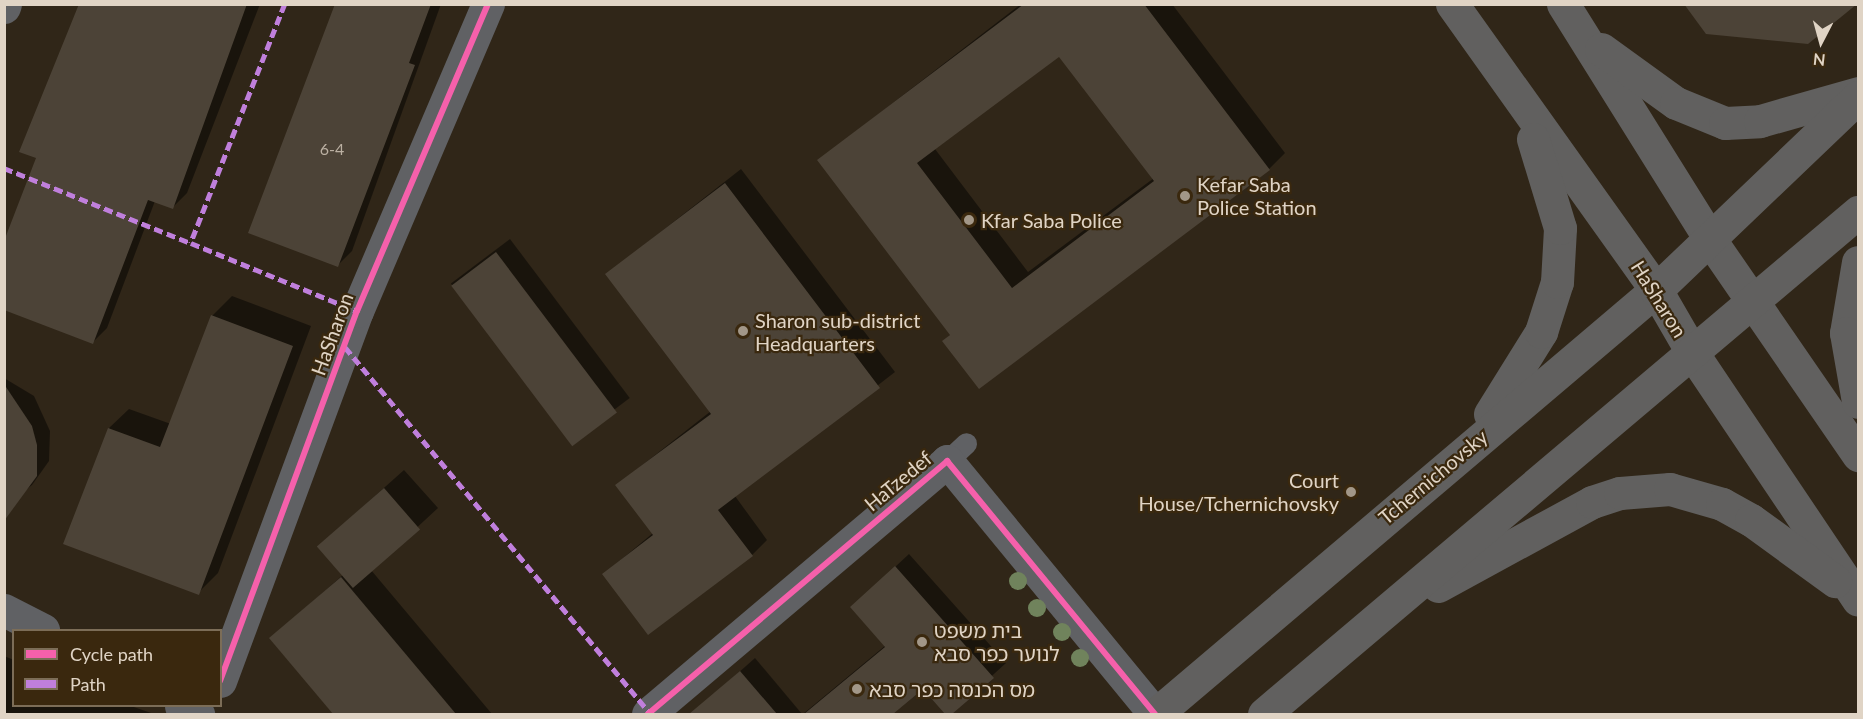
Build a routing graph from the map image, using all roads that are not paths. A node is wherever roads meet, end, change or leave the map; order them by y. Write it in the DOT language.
graph roads {
  1 [pos="488,4"];
  2 [pos="1452,4"];
  3 [pos="1563,4"];
  4 [pos="1586,39"];
  5 [pos="1512,91"];
  6 [pos="1858,95"];
  7 [pos="1858,212"];
  8 [pos="1711,241"];
  9 [pos="1858,262"];
  10 [pos="1656,290"];
  11 [pos="1752,302"];
  12 [pos="1694,354"];
  13 [pos="1858,402"];
  14 [pos="1466,449"];
  15 [pos="1858,455"];
  16 [pos="1858,599"];
  17 [pos="4,610"];
  18 [pos="41,629"];
  19 [pos="1353,634"];
  20 [pos="222,676"];
  21 [pos="648,714"];
  22 [pos="1156,714"];
  23 [pos="1264,714"];
  1 -- 20 [label="street, HaSharon"];
  2 -- 5 [label="main road, HaSharon"];
  3 -- 4 [label="main road"];
  4 -- 6 [label="main road"];
  4 -- 8 [label="main road"];
  5 -- 10 [label="main road, HaSharon"];
  5 -- 14 [label="main road"];
  6 -- 8 [label="main road, Tchernichovsky"];
  7 -- 11 [label="main road"];
  8 -- 10 [label="main road, Tchernichovsky"];
  8 -- 11 [label="main road"];
  9 -- 13 [label="main road"];
  10 -- 12 [label="main road, HaSharon"];
  10 -- 14 [label="main road, Tchernichovsky"];
  11 -- 12 [label="main road"];
  11 -- 15 [label="main road"];
  12 -- 16 [label="main road, HaSharon"];
  12 -- 19 [label="main road"];
  14 -- 22 [label="main road, Tchernichovsky"];
  16 -- 19 [label="main road"];
  17 -- 18 [label="street"];
  19 -- 23 [label="main road"];
  21 -- 22 [label="street, HaTzedef"];
}
